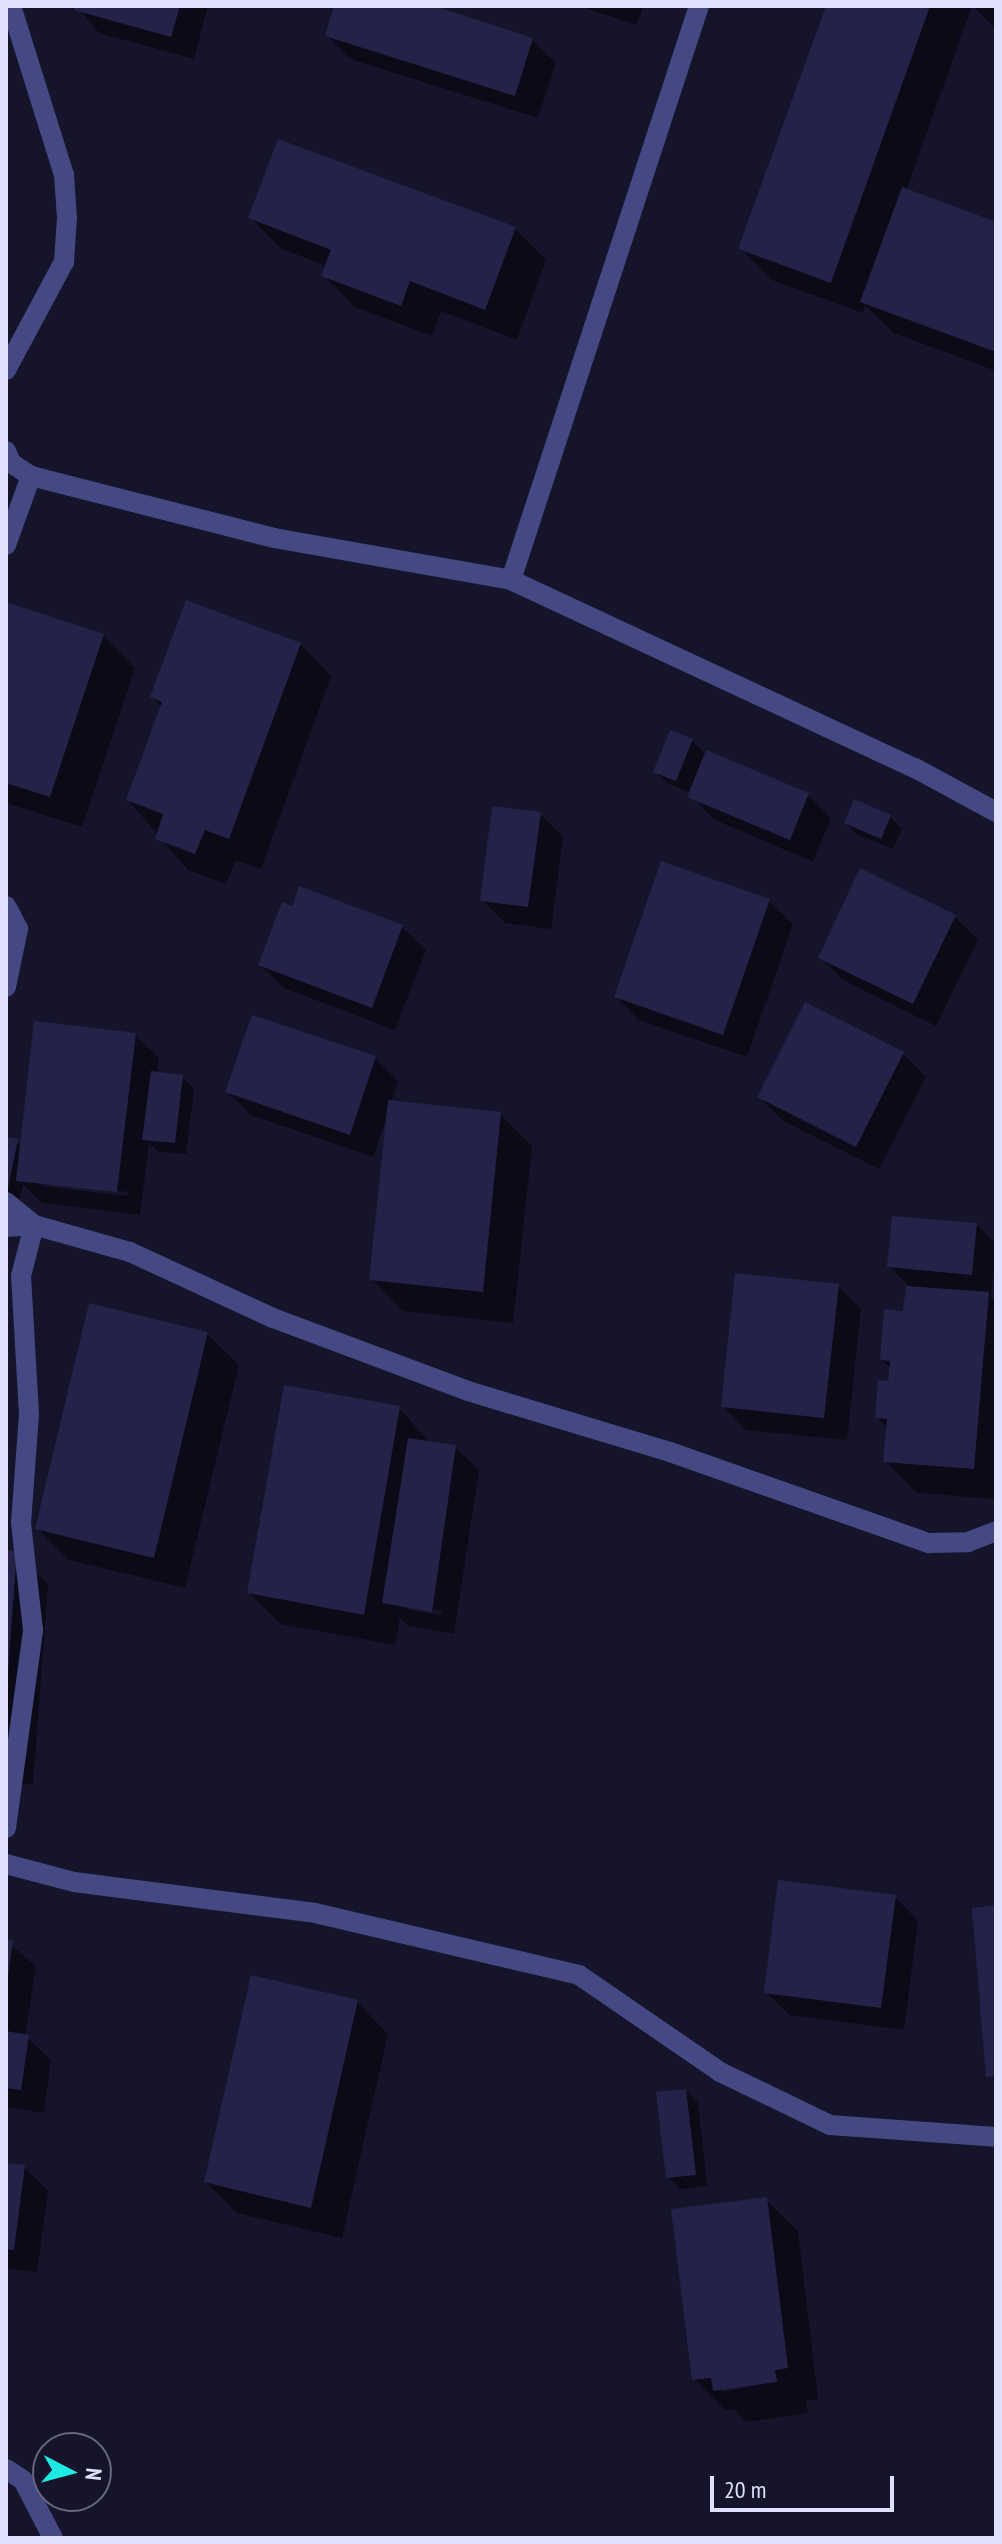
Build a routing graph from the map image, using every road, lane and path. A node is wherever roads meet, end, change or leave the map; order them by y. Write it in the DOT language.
graph roads {
  1 [pos="11,6"];
  2 [pos="699,6"];
  3 [pos="6,370"];
  4 [pos="6,451"];
  5 [pos="31,476"];
  6 [pos="6,545"];
  7 [pos="511,580"];
  8 [pos="996,812"];
  9 [pos="6,906"];
  10 [pos="6,987"];
  11 [pos="6,1202"];
  12 [pos="34,1225"];
  13 [pos="6,1227"];
  14 [pos="996,1531"];
  15 [pos="6,1828"];
  16 [pos="6,1864"];
  17 [pos="996,2137"];
  18 [pos="6,2469"];
  19 [pos="53,2538"];
  1 -- 3 [label="street"];
  2 -- 7 [label="street"];
  4 -- 5 [label="street"];
  5 -- 6 [label="street"];
  5 -- 7 [label="street"];
  7 -- 8 [label="street"];
  9 -- 10 [label="street"];
  11 -- 12 [label="street"];
  12 -- 13 [label="street"];
  12 -- 14 [label="street"];
  12 -- 15 [label="street"];
  16 -- 17 [label="street"];
  18 -- 19 [label="street"];
}
